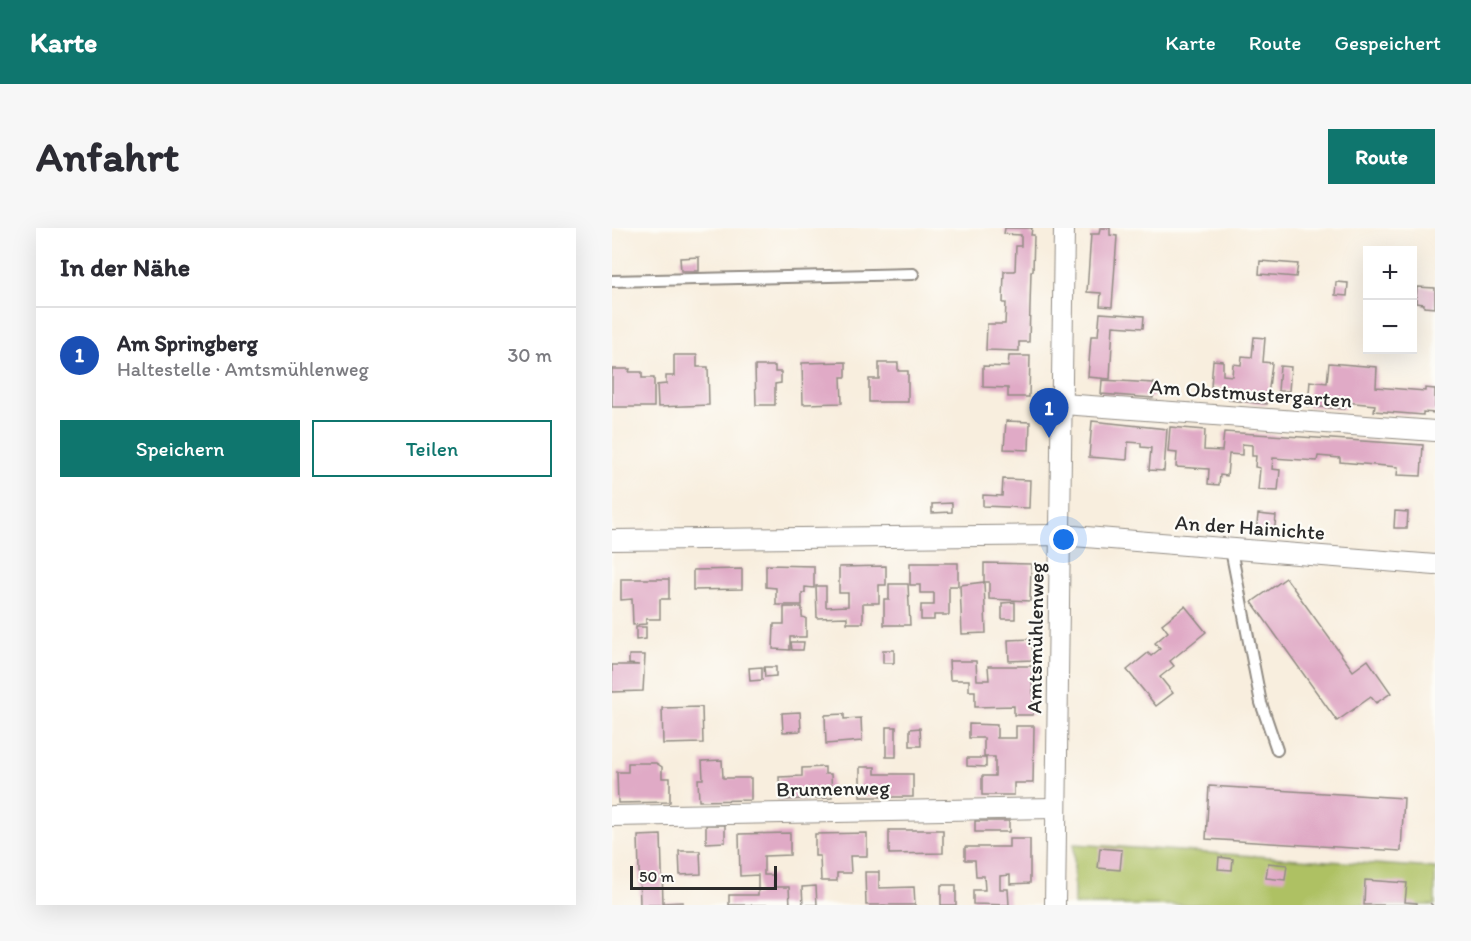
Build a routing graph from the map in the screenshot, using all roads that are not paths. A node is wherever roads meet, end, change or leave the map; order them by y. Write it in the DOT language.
graph roads {
  1 [pos="1064,228"];
  2 [pos="913,274"];
  3 [pos="612,281"];
  4 [pos="1063,404"];
  5 [pos="1435,431"];
  6 [pos="1061,535"];
  7 [pos="612,540"];
  8 [pos="1232,550"];
  9 [pos="1435,564"];
  10 [pos="1277,750"];
  11 [pos="1056,808"];
  12 [pos="612,816"];
  13 [pos="1055,905"];
  1 -- 4 [label="street, Amtsmühlenweg"];
  2 -- 3 [label="lane"];
  4 -- 5 [label="street, Am Obstmustergarten"];
  4 -- 6 [label="street, Amtsmühlenweg"];
  6 -- 7 [label="street, An der Hainichte"];
  6 -- 8 [label="street, An der Hainichte"];
  6 -- 11 [label="street, Amtsmühlenweg"];
  8 -- 9 [label="street, An der Hainichte"];
  8 -- 10 [label="lane"];
  11 -- 12 [label="street, Brunnenweg"];
  11 -- 13 [label="street, Amtsmühlenweg"];
}
